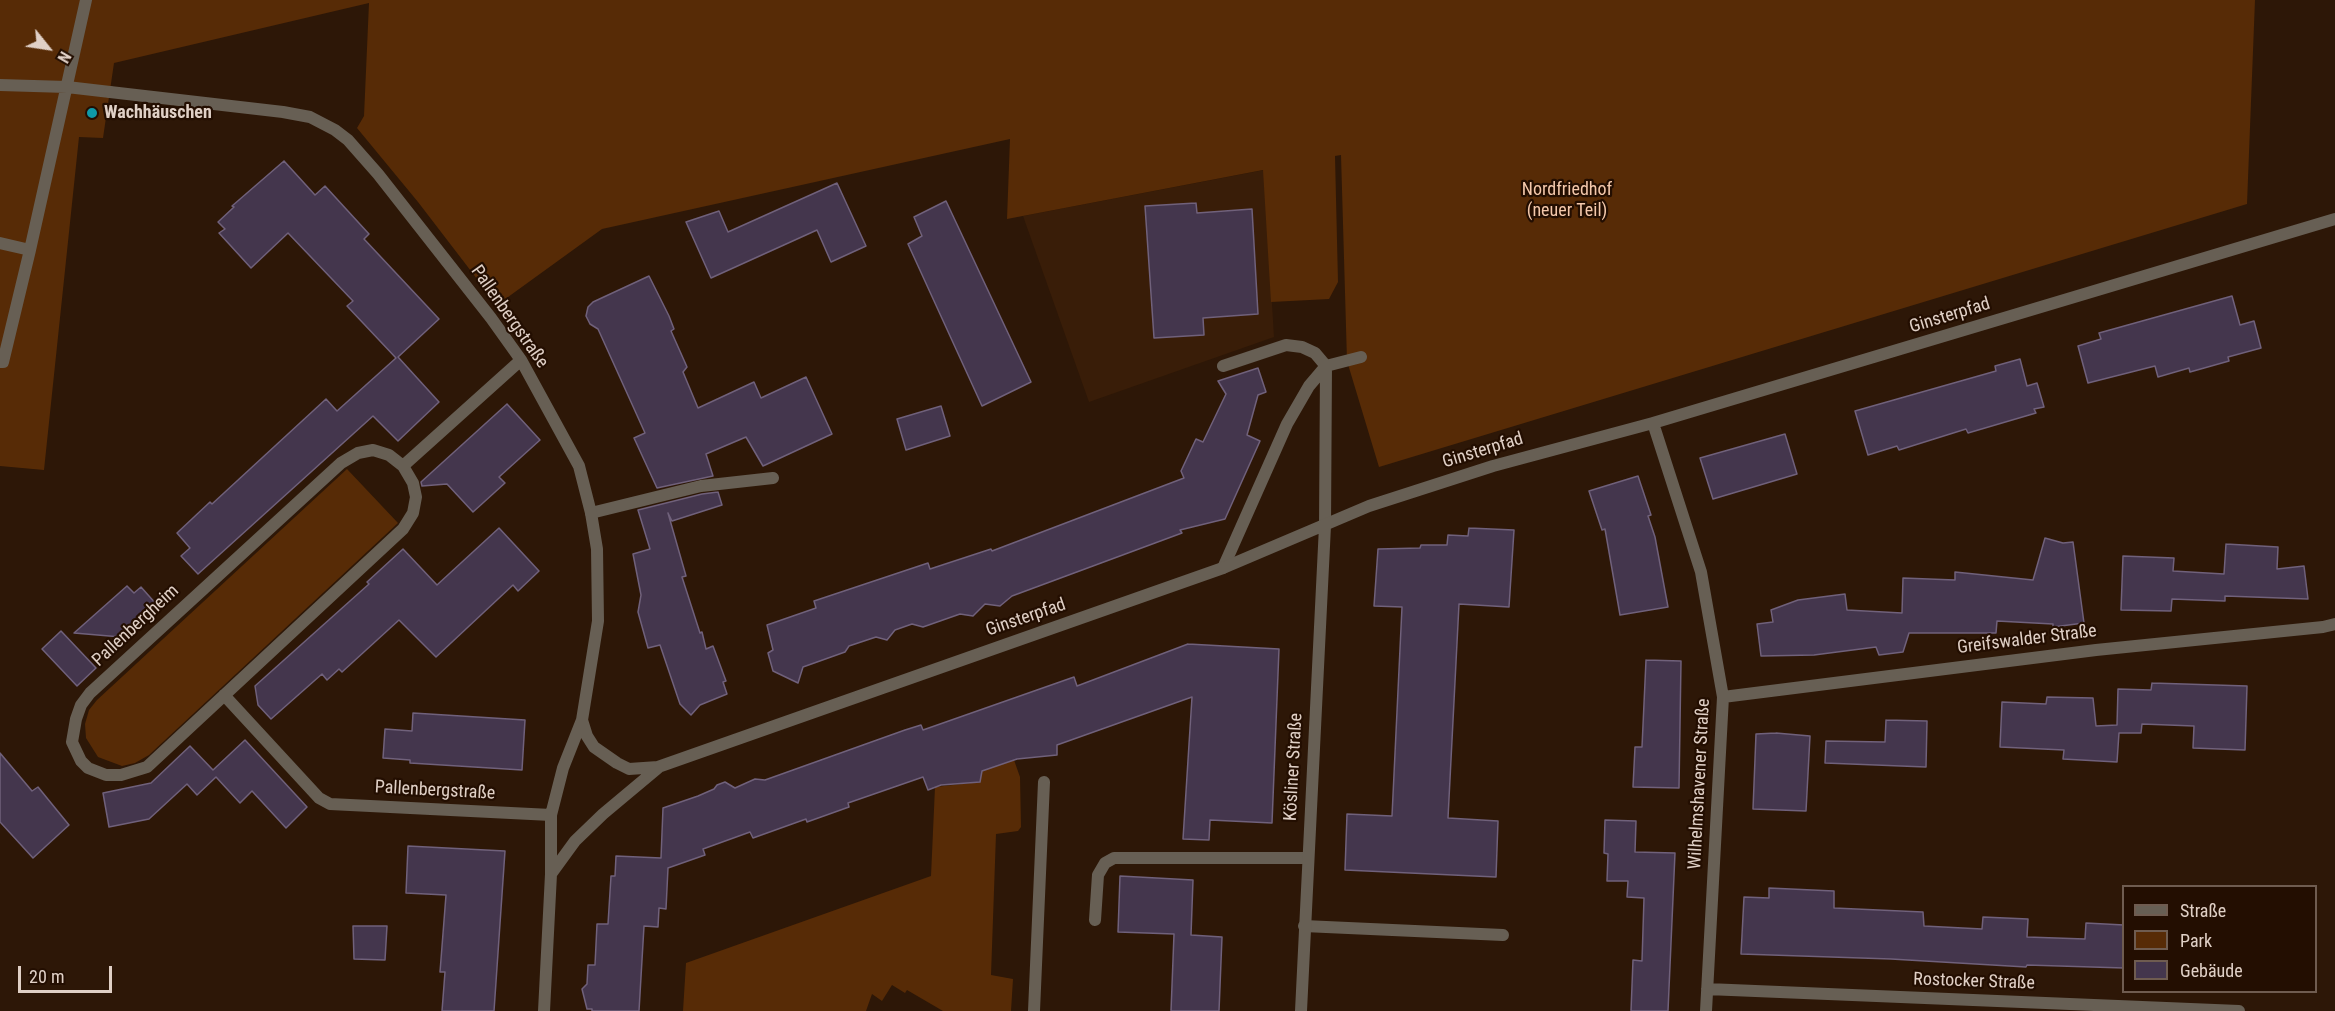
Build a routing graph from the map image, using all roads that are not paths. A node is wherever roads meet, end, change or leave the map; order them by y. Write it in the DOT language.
graph roads {
  1 [pos="86,0"];
  2 [pos="0,85"];
  3 [pos="67,87"];
  4 [pos="2335,219"];
  5 [pos="0,243"];
  6 [pos="30,250"];
  7 [pos="1361,357"];
  8 [pos="521,360"];
  9 [pos="0,362"];
  10 [pos="1223,366"];
  11 [pos="1326,366"];
  12 [pos="1653,423"];
  13 [pos="403,466"];
  14 [pos="773,478"];
  15 [pos="591,513"];
  16 [pos="1325,526"];
  17 [pos="1222,568"];
  18 [pos="2335,624"];
  19 [pos="224,695"];
  20 [pos="1723,697"];
  21 [pos="582,720"];
  22 [pos="658,767"];
  23 [pos="1044,782"];
  24 [pos="551,815"];
  25 [pos="1307,858"];
  26 [pos="551,874"];
  27 [pos="1095,920"];
  28 [pos="1304,926"];
  29 [pos="1503,935"];
  30 [pos="1707,989"];
  31 [pos="544,1011"];
  32 [pos="1034,1011"];
  33 [pos="1300,1011"];
  34 [pos="1706,1011"];
  35 [pos="2239,1011"];
  1 -- 3 [label="street"];
  2 -- 3 [label="street, Pallenbergstraße"];
  3 -- 6 [label="street"];
  3 -- 8 [label="street, Pallenbergstraße"];
  4 -- 12 [label="street, Ginsterpfad"];
  5 -- 6 [label="street"];
  6 -- 9 [label="street"];
  7 -- 11 [label="street"];
  8 -- 13 [label="street"];
  8 -- 15 [label="street, Pallenbergstraße"];
  10 -- 11 [label="street"];
  11 -- 16 [label="street, Kösliner Straße"];
  11 -- 17 [label="street"];
  12 -- 16 [label="street, Ginsterpfad"];
  12 -- 20 [label="street, Wilhelmshavener Straße"];
  13 -- 19 [label="street, Pallenbergheim"];
  13 -- 19 [label="street, Pallenbergheim"];
  14 -- 15 [label="street"];
  15 -- 21 [label="street, Pallenbergstraße"];
  16 -- 17 [label="street, Ginsterpfad"];
  16 -- 25 [label="street, Kösliner Straße"];
  17 -- 22 [label="street, Ginsterpfad"];
  18 -- 20 [label="street, Greifswalder Straße"];
  19 -- 24 [label="street, Pallenbergstraße"];
  20 -- 30 [label="street, Wilhelmshavener Straße"];
  21 -- 22 [label="street, Ginsterpfad"];
  21 -- 24 [label="street, Pallenbergstraße"];
  22 -- 26 [label="street, Ginsterpfad"];
  23 -- 32 [label="street"];
  24 -- 26 [label="street, Pallenbergstraße"];
  25 -- 27 [label="street"];
  25 -- 28 [label="street, Kösliner Straße"];
  26 -- 31 [label="street, Pallenbergstraße"];
  28 -- 29 [label="street"];
  28 -- 33 [label="street, Kösliner Straße"];
  30 -- 34 [label="street, Wilhelmshavener Straße"];
  30 -- 35 [label="street, Rostocker Straße"];
}
